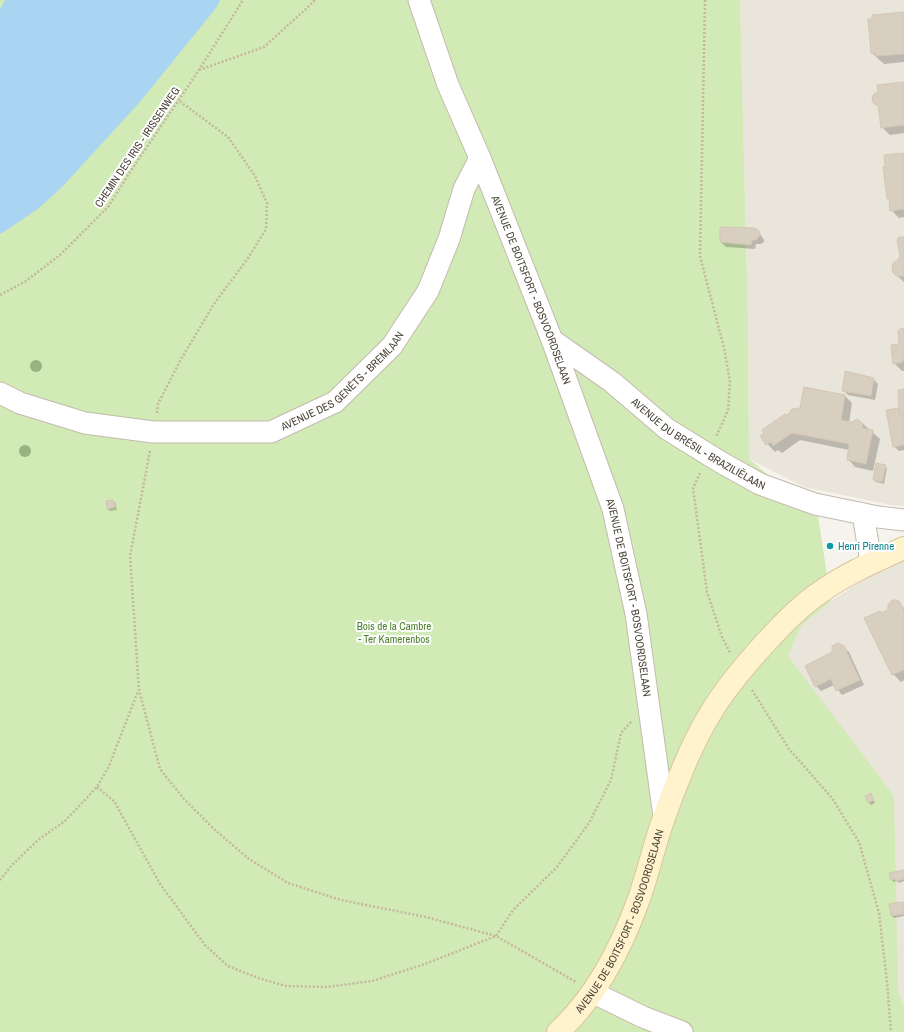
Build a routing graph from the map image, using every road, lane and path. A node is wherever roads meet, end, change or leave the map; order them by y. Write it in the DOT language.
graph roads {
  1 [pos="243,0"];
  2 [pos="315,0"];
  3 [pos="419,0"];
  4 [pos="705,0"];
  5 [pos="199,70"];
  6 [pos="178,100"];
  7 [pos="480,158"];
  8 [pos="0,295"];
  9 [pos="552,340"];
  10 [pos="0,393"];
  11 [pos="153,432"];
  12 [pos="715,459"];
  13 [pos="863,514"];
  14 [pos="904,520"];
  15 [pos="904,548"];
  16 [pos="871,562"];
  17 [pos="740,671"];
  18 [pos="138,690"];
  19 [pos="651,716"];
  20 [pos="97,787"];
  21 [pos="664,816"];
  22 [pos="0,880"];
  23 [pos="496,936"];
  24 [pos="592,992"];
  25 [pos="558,1032"];
  26 [pos="682,1032"];
  27 [pos="892,1032"];
  1 -- 5 [label="path, CHEMIN DES IRIS - IRISSENWEG"];
  2 -- 5 [label="path"];
  3 -- 7 [label="street, AVENUE DE BOITSFORT - BOSVOORDSELAAN"];
  4 -- 12 [label="path"];
  5 -- 6 [label="path, CHEMIN DES IRIS - IRISSENWEG"];
  6 -- 8 [label="path, CHEMIN DES IRIS - IRISSENWEG"];
  6 -- 11 [label="path"];
  7 -- 9 [label="street, AVENUE DE BOITSFORT - BOSVOORDSELAAN"];
  7 -- 11 [label="street, AVENUE DES GENÊTS - BREMLAAN"];
  9 -- 12 [label="street, AVENUE DU BRÉSIL - BRAZILIËLAAN"];
  9 -- 19 [label="street, AVENUE DE BOITSFORT - BOSVOORDSELAAN"];
  10 -- 11 [label="street, AVENUE DES GENÊTS - BREMLAAN"];
  11 -- 18 [label="path"];
  12 -- 13 [label="street, AVENUE DU BRÉSIL - BRAZILIËLAAN"];
  12 -- 17 [label="path"];
  13 -- 14 [label="street, AVENUE DU BRÉSIL - BRAZILIËLAAN"];
  13 -- 16 [label="street"];
  15 -- 16 [label="street"];
  16 -- 17 [label="street"];
  17 -- 21 [label="street"];
  17 -- 27 [label="path"];
  18 -- 20 [label="path"];
  18 -- 23 [label="path"];
  19 -- 21 [label="street, AVENUE DE BOITSFORT - BOSVOORDSELAAN"];
  19 -- 23 [label="path"];
  20 -- 22 [label="path"];
  20 -- 23 [label="path"];
  21 -- 24 [label="street, AVENUE DE BOITSFORT - BOSVOORDSELAAN"];
  23 -- 24 [label="path"];
  24 -- 25 [label="street, AVENUE DE BOITSFORT - BOSVOORDSELAAN"];
  24 -- 26 [label="street"];
}
